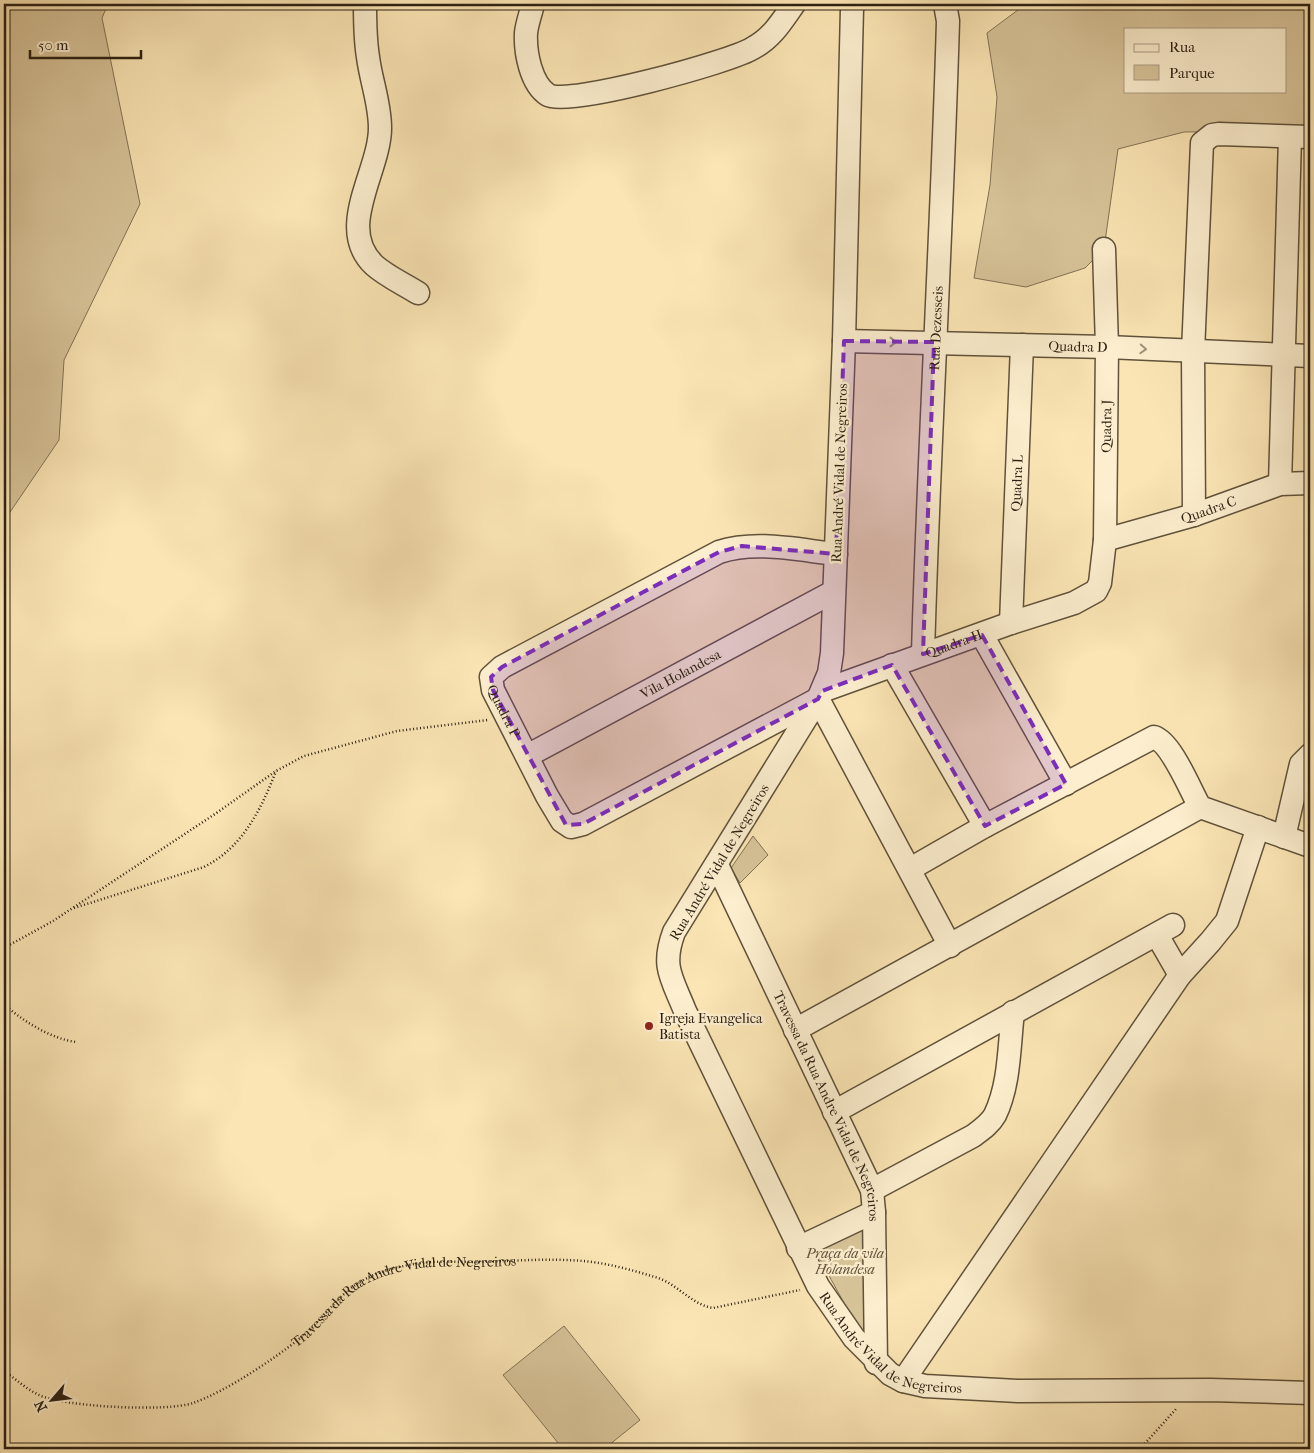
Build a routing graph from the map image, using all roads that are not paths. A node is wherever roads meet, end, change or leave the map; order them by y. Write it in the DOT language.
graph roads {
  1 [pos="365,4"];
  2 [pos="533,4"];
  3 [pos="794,4"];
  4 [pos="854,4"];
  5 [pos="945,4"];
  6 [pos="1300,137"];
  7 [pos="1104,248"];
  8 [pos="418,293"];
  9 [pos="844,334"];
  10 [pos="934,334"];
  11 [pos="1106,339"];
  12 [pos="1310,340"];
  13 [pos="1022,344"];
  14 [pos="1194,344"];
  15 [pos="1282,347"];
  16 [pos="1310,356"];
  17 [pos="1310,482"];
  18 [pos="1280,484"];
  19 [pos="1194,515"];
  20 [pos="1105,540"];
  21 [pos="836,554"];
  22 [pos="833,592"];
  23 [pos="1086,598"];
  24 [pos="1010,623"];
  25 [pos="982,635"];
  26 [pos="923,654"];
  27 [pos="892,665"];
  28 [pos="820,695"];
  29 [pos="1310,755"];
  30 [pos="527,756"];
  31 [pos="1066,784"];
  32 [pos="1200,807"];
  33 [pos="986,826"];
  34 [pos="1258,827"];
  35 [pos="1284,837"];
  36 [pos="1310,846"];
  37 [pos="717,865"];
  38 [pos="910,868"];
  39 [pos="950,946"];
  40 [pos="1180,975"];
  41 [pos="1013,1012"];
  42 [pos="795,1030"];
  43 [pos="834,1112"];
  44 [pos="872,1190"];
  45 [pos="874,1212"];
  46 [pos="798,1248"];
  47 [pos="876,1363"];
  48 [pos="903,1382"];
  49 [pos="1310,1394"];
  1 -- 8 [label="street"];
  2 -- 3 [label="street"];
  4 -- 9 [label="street, Rua André Vidal de Negreiros"];
  5 -- 10 [label="street, Rua Dezesseis"];
  6 -- 14 [label="street"];
  6 -- 15 [label="street"];
  7 -- 11 [label="street, Quadra J"];
  9 -- 10 [label="street, Quadra D"];
  9 -- 21 [label="street, Rua André Vidal de Negreiros"];
  10 -- 11 [label="street, Quadra D"];
  10 -- 13 [label="street, Quadra D"];
  10 -- 26 [label="street, Rua Dezesseis"];
  11 -- 13 [label="street, Quadra D"];
  11 -- 14 [label="street, Quadra D"];
  11 -- 20 [label="street, Quadra J"];
  12 -- 15 [label="street, Quadra D"];
  13 -- 24 [label="street, Quadra L"];
  14 -- 15 [label="street, Quadra D"];
  14 -- 19 [label="street"];
  15 -- 16 [label="street, Quadra D"];
  15 -- 18 [label="street"];
  17 -- 18 [label="street, Quadra C"];
  18 -- 19 [label="street, Quadra C"];
  19 -- 20 [label="street, Quadra C"];
  20 -- 23 [label="street, Quadra J"];
  21 -- 22 [label="street, Rua André Vidal de Negreiros"];
  21 -- 30 [label="street, Quadra P"];
  22 -- 28 [label="street, Rua André Vidal de Negreiros"];
  22 -- 30 [label="street, Vila Holandesa"];
  23 -- 24 [label="street, Quadra H"];
  24 -- 25 [label="street, Quadra H"];
  25 -- 26 [label="street, Quadra H"];
  25 -- 31 [label="street"];
  26 -- 27 [label="street, Quadra H"];
  27 -- 28 [label="street, Quadra H"];
  27 -- 33 [label="street"];
  28 -- 30 [label="street, Quadra P"];
  28 -- 37 [label="street, Rua André Vidal de Negreiros"];
  28 -- 38 [label="street"];
  29 -- 35 [label="street"];
  31 -- 32 [label="street"];
  31 -- 33 [label="street"];
  32 -- 34 [label="street"];
  32 -- 39 [label="street"];
  33 -- 38 [label="street"];
  34 -- 35 [label="street"];
  34 -- 40 [label="street"];
  35 -- 36 [label="street"];
  37 -- 42 [label="street, Travessa da Rua Andre Vidal de Negreiros"];
  37 -- 46 [label="street, Rua André Vidal de Negreiros"];
  38 -- 39 [label="street"];
  39 -- 42 [label="street"];
  40 -- 41 [label="street"];
  40 -- 48 [label="street"];
  41 -- 43 [label="street"];
  41 -- 44 [label="street"];
  42 -- 43 [label="street, Travessa da Rua Andre Vidal de Negreiros"];
  43 -- 44 [label="street, Travessa da Rua Andre Vidal de Negreiros"];
  44 -- 45 [label="street, Travessa da Rua Andre Vidal de Negreiros"];
  45 -- 46 [label="street"];
  45 -- 47 [label="street, Travessa da Rua Andre Vidal de Negreiros"];
  46 -- 47 [label="street, Rua André Vidal de Negreiros"];
  47 -- 48 [label="street, Rua André Vidal de Negreiros"];
  48 -- 49 [label="street, Rua André Vidal de Negreiros"];
}
